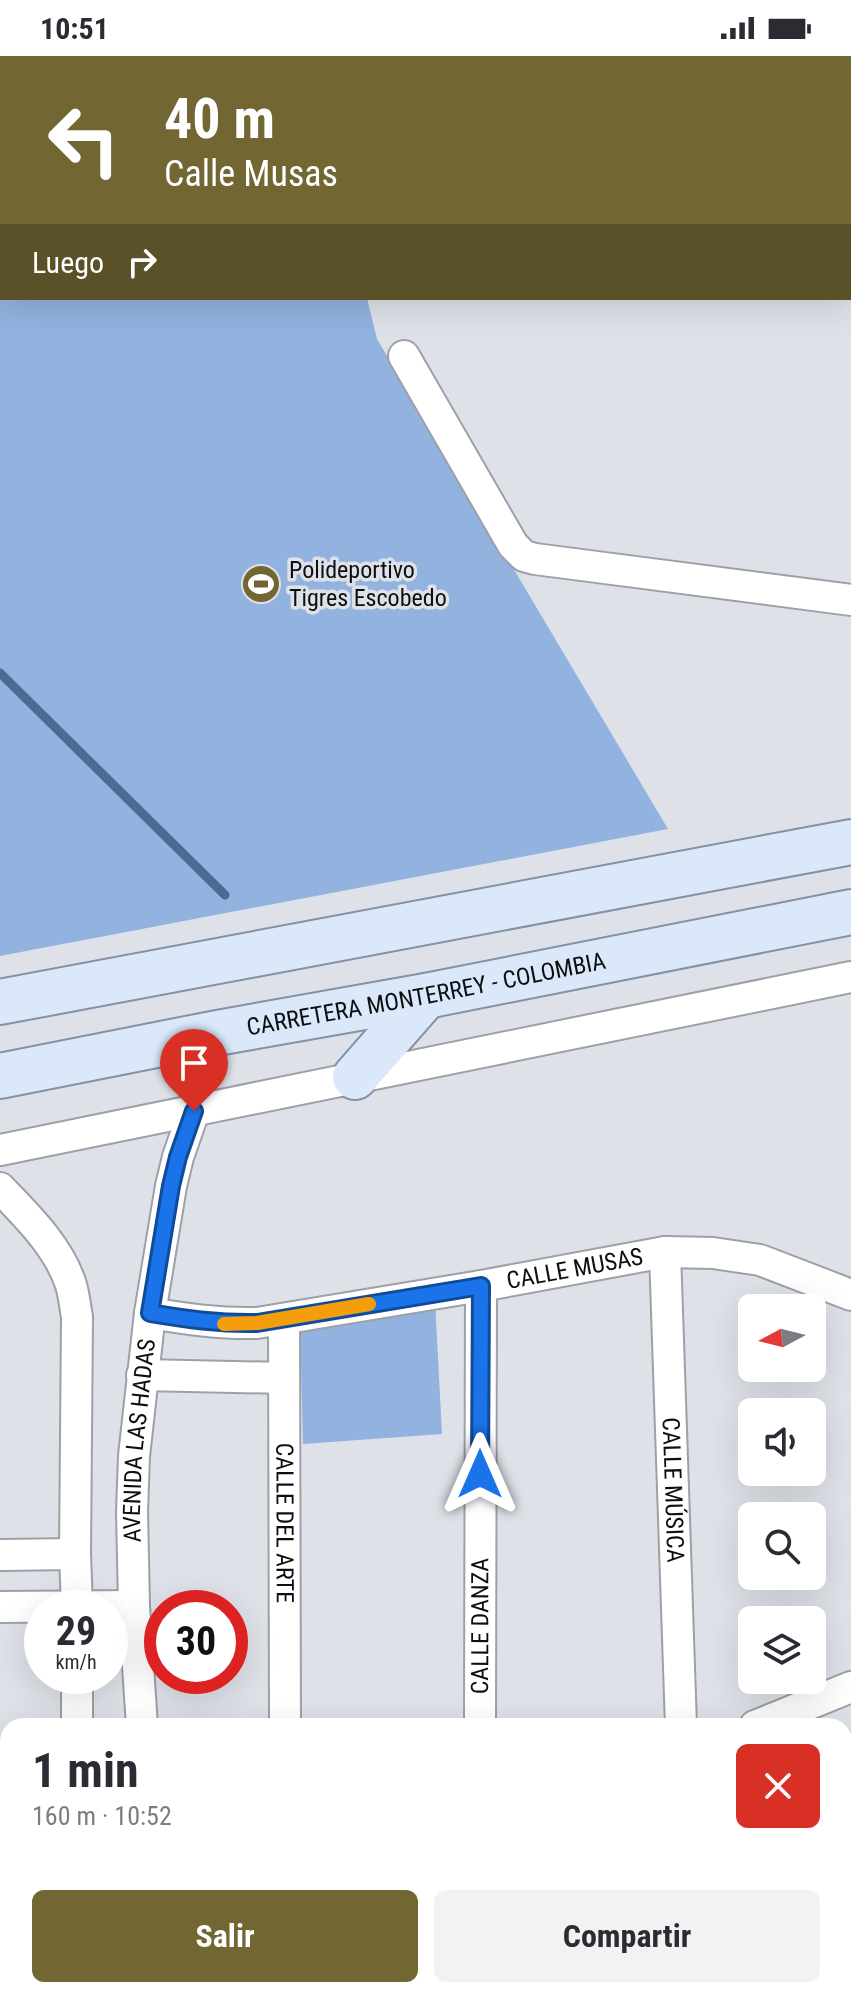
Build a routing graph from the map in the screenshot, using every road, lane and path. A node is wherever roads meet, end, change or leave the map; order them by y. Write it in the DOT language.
graph roads {
  1 [pos="404,356"];
  2 [pos="851,600"];
  3 [pos="851,842"];
  4 [pos="851,912"];
  5 [pos="851,977"];
  6 [pos="426,996"];
  7 [pos="0,1002"];
  8 [pos="0,1076"];
  9 [pos="355,1077"];
  10 [pos="194,1111"];
  11 [pos="0,1150"];
  12 [pos="0,1188"];
  13 [pos="665,1252"];
  14 [pos="481,1286"];
  15 [pos="851,1295"];
  16 [pos="150,1313"];
  17 [pos="284,1319"];
  18 [pos="142,1375"];
  19 [pos="284,1378"];
  20 [pos="75,1554"];
  21 [pos="0,1555"];
  22 [pos="76,1590"];
  23 [pos="128,1606"];
  24 [pos="134,1606"];
  25 [pos="0,1607"];
  26 [pos="24,1607"];
  27 [pos="851,1687"];
  28 [pos="77,1694"];
  29 [pos="77,1718"];
  30 [pos="141,1718"];
  31 [pos="285,1718"];
  32 [pos="480,1718"];
  33 [pos="681,1718"];
  34 [pos="775,1718"];
  1 -- 2 [label="street"];
  3 -- 7 [label="main road"];
  4 -- 6 [label="main road, CARRETERA MONTERREY - COLOMBIA"];
  5 -- 9 [label="street"];
  6 -- 8 [label="main road, CARRETERA MONTERREY - COLOMBIA"];
  6 -- 9 [label="main road"];
  9 -- 10 [label="street"];
  10 -- 11 [label="street"];
  10 -- 16 [label="street, AVENIDA LAS HADAS"];
  12 -- 20 [label="street"];
  13 -- 14 [label="street, CALLE MUSAS"];
  13 -- 15 [label="street, CALLE MUSAS"];
  13 -- 33 [label="street, CALLE MÚSICA"];
  14 -- 17 [label="street, CALLE MUSAS"];
  14 -- 32 [label="street, CALLE DANZA"];
  16 -- 17 [label="street, CALLE MUSAS"];
  16 -- 18 [label="street, AVENIDA LAS HADAS"];
  17 -- 19 [label="street, CALLE DEL ARTE"];
  18 -- 19 [label="street"];
  18 -- 24 [label="street, AVENIDA LAS HADAS"];
  19 -- 31 [label="street, CALLE DEL ARTE"];
  20 -- 21 [label="street"];
  20 -- 22 [label="street"];
  23 -- 24 [label="street"];
  24 -- 30 [label="street, AVENIDA LAS HADAS"];
  25 -- 26 [label="street"];
  27 -- 34 [label="street"];
  28 -- 29 [label="street"];
}
